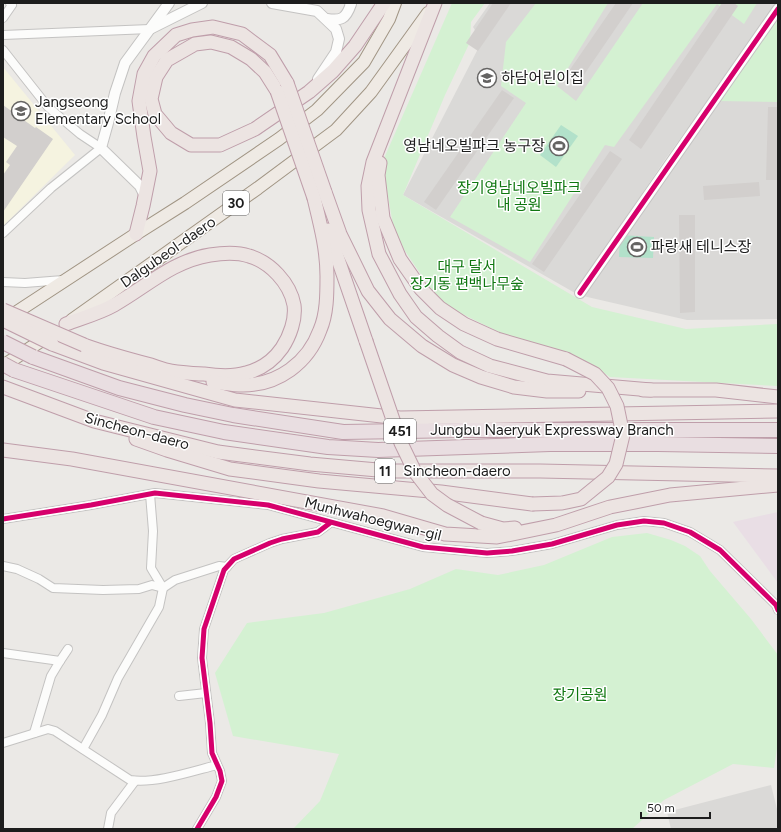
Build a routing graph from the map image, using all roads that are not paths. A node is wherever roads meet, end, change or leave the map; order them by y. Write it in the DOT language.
graph roads {
  1 [pos="169,3"];
  2 [pos="202,3"];
  3 [pos="272,3"];
  4 [pos="350,3"];
  5 [pos="384,3"];
  6 [pos="395,3"];
  7 [pos="435,3"];
  8 [pos="12,4"];
  9 [pos="778,9"];
  10 [pos="3,18"];
  11 [pos="327,19"];
  12 [pos="150,29"];
  13 [pos="3,35"];
  14 [pos="3,50"];
  15 [pos="282,87"];
  16 [pos="309,92"];
  17 [pos="384,136"];
  18 [pos="101,148"];
  19 [pos="320,195"];
  20 [pos="145,196"];
  21 [pos="3,233"];
  22 [pos="136,234"];
  23 [pos="66,279"];
  24 [pos="3,282"];
  25 [pos="580,293"];
  26 [pos="3,310"];
  27 [pos="3,321"];
  28 [pos="66,324"];
  29 [pos="3,342"];
  30 [pos="7,367"];
  31 [pos="176,372"];
  32 [pos="3,387"];
  33 [pos="651,390"];
  34 [pos="778,397"];
  35 [pos="778,411"];
  36 [pos="94,421"];
  37 [pos="778,430"];
  38 [pos="778,446"];
  39 [pos="3,450"];
  40 [pos="778,476"];
  41 [pos="778,485"];
  42 [pos="150,494"];
  43 [pos="3,520"];
  44 [pos="330,523"];
  45 [pos="556,525"];
  46 [pos="3,566"];
  47 [pos="227,567"];
  48 [pos="163,588"];
  49 [pos="778,610"];
  50 [pos="68,648"];
  51 [pos="3,653"];
  52 [pos="60,661"];
  53 [pos="206,693"];
  54 [pos="179,696"];
  55 [pos="34,733"];
  56 [pos="3,743"];
  57 [pos="83,749"];
  58 [pos="217,765"];
  59 [pos="135,780"];
  60 [pos="108,829"];
  61 [pos="197,829"];
  1 -- 12 [label="street"];
  2 -- 12 [label="street"];
  3 -- 11 [label="street"];
  4 -- 11 [label="street"];
  5 -- 16 [label="highway"];
  6 -- 22 [label="main road, Dalgubeol-daero / 30"];
  7 -- 17 [label="highway"];
  7 -- 28 [label="main road, Dalgubeol-daero / 30"];
  8 -- 10 [label="street"];
  9 -- 25 [label="street"];
  11 -- 16 [label="street"];
  12 -- 13 [label="street"];
  12 -- 18 [label="street"];
  14 -- 18 [label="street"];
  15 -- 16 [label="highway"];
  15 -- 19 [label="highway, bridge"];
  15 -- 20 [label="highway"];
  17 -- 33 [label="highway"];
  17 -- 36 [label="highway, bridge"];
  18 -- 20 [label="street"];
  18 -- 21 [label="street"];
  19 -- 31 [label="highway"];
  19 -- 33 [label="highway"];
  19 -- 45 [label="highway, bridge"];
  20 -- 22 [label="highway"];
  22 -- 23 [label="main road, Dalgubeol-daero / 30"];
  23 -- 24 [label="street"];
  23 -- 27 [label="main road, Dalgubeol-daero / 30"];
  26 -- 31 [label="highway, bridge"];
  27 -- 35 [label="highway, bridge"];
  28 -- 30 [label="main road, Dalgubeol-daero / 30"];
  28 -- 31 [label="highway"];
  29 -- 37 [label="highway, Jungbu Naeryuk Expressway Branch / 451, bridge"];
  30 -- 38 [label="highway, Jungbu Naeryuk Expressway Branch / 451"];
  32 -- 36 [label="highway, Sincheon-daero / 11"];
  33 -- 34 [label="highway"];
  36 -- 40 [label="highway, Sincheon-daero / 11"];
  39 -- 45 [label="highway"];
  41 -- 45 [label="highway"];
  42 -- 43 [label="street, Munhwahoegwan-gil"];
  42 -- 44 [label="street, Munhwahoegwan-gil"];
  42 -- 48 [label="street"];
  44 -- 47 [label="street"];
  44 -- 49 [label="street, Munhwahoegwan-gil"];
  46 -- 48 [label="street"];
  47 -- 48 [label="street"];
  47 -- 53 [label="street"];
  48 -- 57 [label="street"];
  50 -- 52 [label="street"];
  51 -- 52 [label="street"];
  52 -- 55 [label="street"];
  53 -- 54 [label="street"];
  53 -- 58 [label="street"];
  55 -- 56 [label="street"];
  55 -- 57 [label="street"];
  57 -- 59 [label="street"];
  58 -- 59 [label="street"];
  58 -- 61 [label="street"];
  59 -- 60 [label="street"];
}
